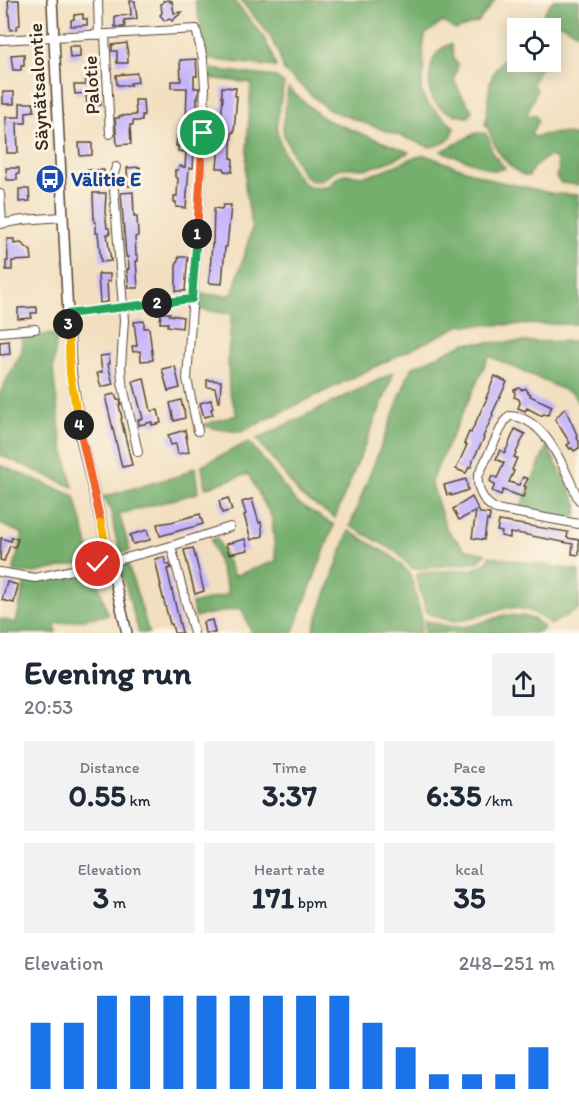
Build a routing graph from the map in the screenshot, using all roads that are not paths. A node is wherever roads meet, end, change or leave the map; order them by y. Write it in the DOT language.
graph roads {
  1 [pos="52,0"];
  2 [pos="98,0"];
  3 [pos="102,35"];
  4 [pos="54,37"];
  5 [pos="0,40"];
  6 [pos="110,134"];
  7 [pos="116,167"];
  8 [pos="0,194"];
  9 [pos="62,217"];
  10 [pos="1,224"];
  11 [pos="192,299"];
  12 [pos="123,308"];
  13 [pos="67,314"];
  14 [pos="35,329"];
  15 [pos="0,332"];
  16 [pos="198,431"];
  17 [pos="138,452"];
  18 [pos="579,500"];
  19 [pos="579,524"];
  20 [pos="230,526"];
  21 [pos="171,546"];
  22 [pos="110,562"];
  23 [pos="0,572"];
  24 [pos="127,633"];
  25 [pos="194,633"];
  1 -- 4 [label="main road, Säynätsalontie"];
  2 -- 3 [label="street, Palotie"];
  3 -- 4 [label="street"];
  3 -- 6 [label="street, Palotie"];
  3 -- 11 [label="street"];
  4 -- 5 [label="street"];
  4 -- 9 [label="main road, Säynätsalontie"];
  7 -- 12 [label="street"];
  8 -- 10 [label="street"];
  9 -- 10 [label="street"];
  9 -- 13 [label="main road, Säynätsalontie"];
  11 -- 12 [label="street"];
  11 -- 16 [label="street"];
  12 -- 13 [label="street"];
  12 -- 17 [label="street"];
  13 -- 22 [label="main road, Säynätsalontie"];
  14 -- 15 [label="street"];
  18 -- 19 [label="street"];
  20 -- 21 [label="street"];
  21 -- 22 [label="street"];
  21 -- 25 [label="street"];
  22 -- 23 [label="street"];
  22 -- 24 [label="main road, Säynätsalontie"];
}
